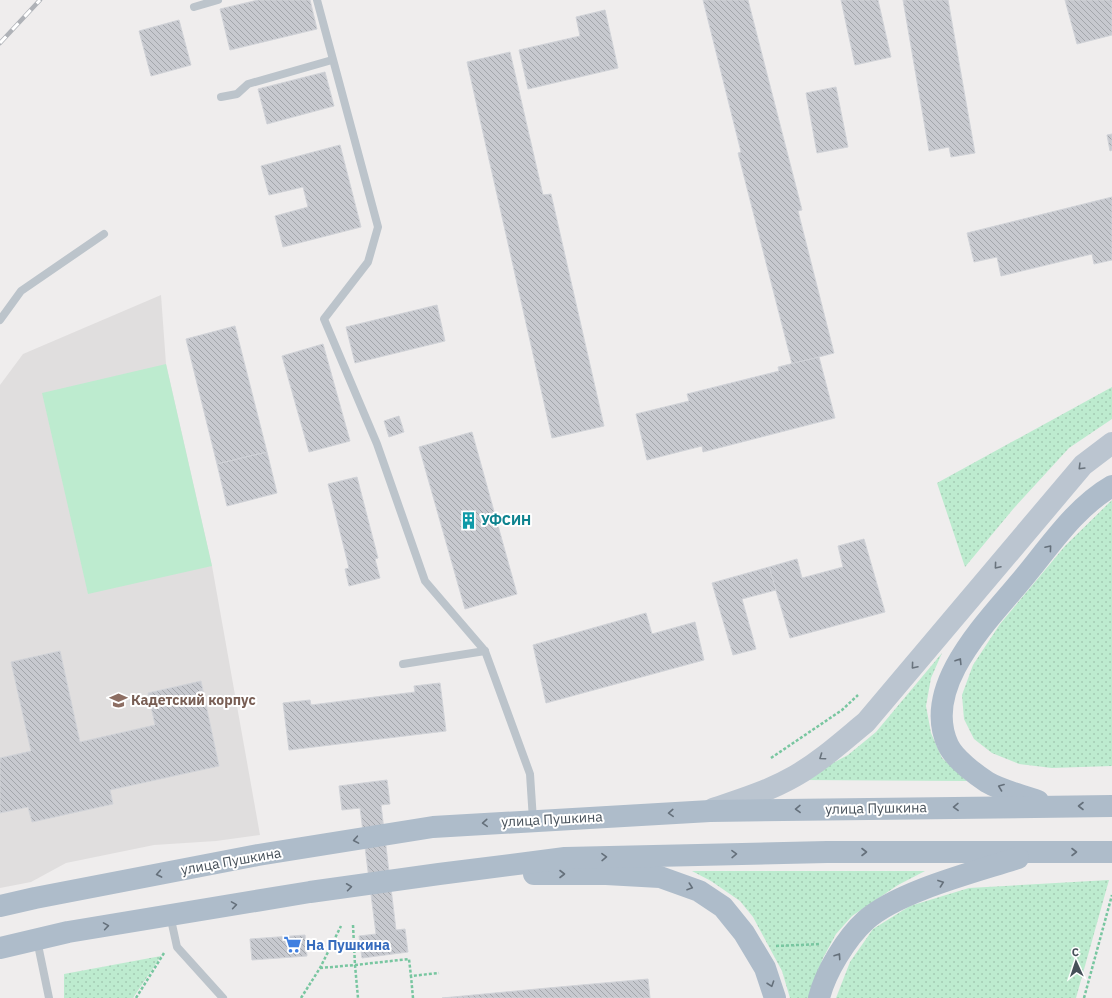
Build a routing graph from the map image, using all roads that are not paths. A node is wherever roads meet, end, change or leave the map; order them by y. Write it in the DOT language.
graph roads {
  1 [pos="218,0"];
  2 [pos="317,0"];
  3 [pos="194,7"];
  4 [pos="332,60"];
  5 [pos="222,97"];
  6 [pos="104,234"];
  7 [pos="0,320"];
  8 [pos="1112,444"];
  9 [pos="1112,486"];
  10 [pos="485,651"];
  11 [pos="403,664"];
  12 [pos="1051,806"];
  13 [pos="1112,806"];
  14 [pos="710,810"];
  15 [pos="533,820"];
  16 [pos="1036,852"];
  17 [pos="1112,852"];
  18 [pos="439,874"];
  19 [pos="0,906"];
  20 [pos="170,915"];
  21 [pos="36,939"];
  22 [pos="0,948"];
  23 [pos="49,998"];
  24 [pos="223,998"];
  25 [pos="776,998"];
  26 [pos="819,998"];
  1 -- 3 [label="lane"];
  2 -- 4 [label="lane"];
  4 -- 5 [label="lane"];
  4 -- 10 [label="lane"];
  6 -- 7 [label="lane"];
  8 -- 14 [label="main road, one-way"];
  12 -- 9 [label="main road, one-way"];
  10 -- 11 [label="lane"];
  10 -- 15 [label="lane"];
  13 -- 12 [label="main road, улица Пушкина, one-way"];
  12 -- 14 [label="main road, улица Пушкина, one-way"];
  14 -- 15 [label="main road, улица Пушкина, one-way"];
  15 -- 19 [label="main road, улица Пушкина, one-way"];
  16 -- 17 [label="main road, one-way"];
  18 -- 16 [label="main road, one-way"];
  26 -- 16 [label="main road, one-way"];
  20 -- 18 [label="main road, one-way"];
  18 -- 25 [label="main road, one-way"];
  21 -- 20 [label="main road, one-way"];
  20 -- 24 [label="lane"];
  21 -- 22 [label="main road"];
  21 -- 23 [label="lane"];
}
